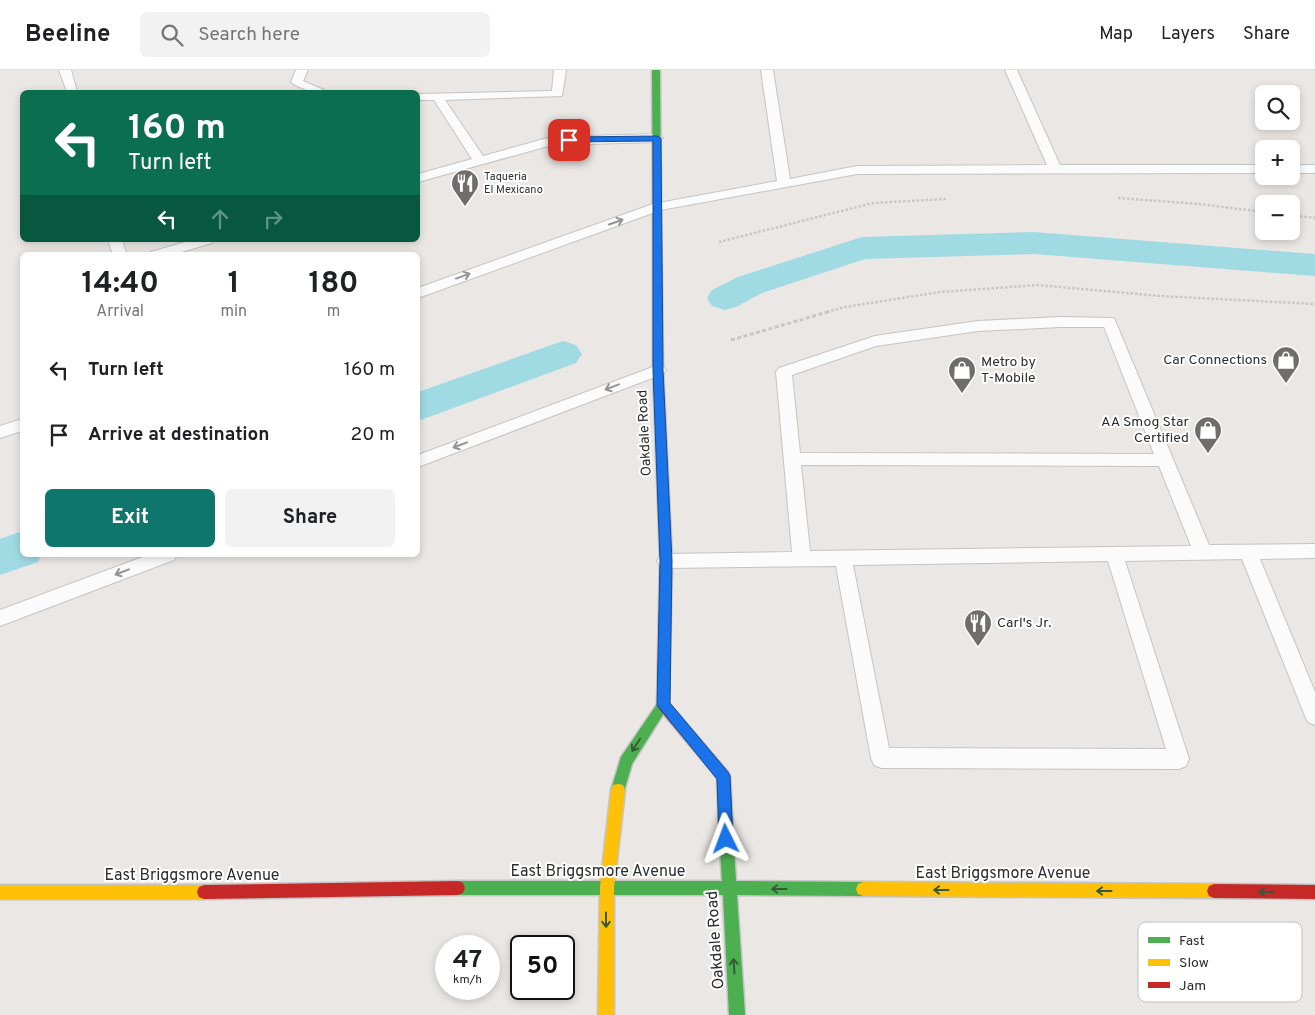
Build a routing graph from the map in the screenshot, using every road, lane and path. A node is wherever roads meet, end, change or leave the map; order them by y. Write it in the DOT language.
graph roads {
  1 [pos="65,70"];
  2 [pos="302,70"];
  3 [pos="560,70"];
  4 [pos="656,70"];
  5 [pos="767,70"];
  6 [pos="1011,70"];
  7 [pos="71,90"];
  8 [pos="315,90"];
  9 [pos="437,96"];
  10 [pos="420,97"];
  11 [pos="657,138"];
  12 [pos="479,160"];
  13 [pos="1055,169"];
  14 [pos="1255,169"];
  15 [pos="1300,169"];
  16 [pos="1315,169"];
  17 [pos="420,177"];
  18 [pos="784,183"];
  19 [pos="952,198"];
  20 [pos="1116,198"];
  21 [pos="658,207"];
  22 [pos="1255,211"];
  23 [pos="1300,216"];
  24 [pos="1315,218"];
  25 [pos="200,242"];
  26 [pos="719,242"];
  27 [pos="166,252"];
  28 [pos="420,292"];
  29 [pos="658,370"];
  30 [pos="20,426"];
  31 [pos="0,432"];
  32 [pos="792,458"];
  33 [pos="420,460"];
  34 [pos="1165,460"];
  35 [pos="1315,551"];
  36 [pos="1248,552"];
  37 [pos="1203,553"];
  38 [pos="1114,554"];
  39 [pos="163,557"];
  40 [pos="843,558"];
  41 [pos="802,559"];
  42 [pos="666,561"];
  43 [pos="0,618"];
  44 [pos="663,705"];
  45 [pos="1315,716"];
  46 [pos="607,887"];
  47 [pos="729,889"];
  48 [pos="0,892"];
  49 [pos="1315,892"];
  50 [pos="606,1015"];
  51 [pos="737,1015"];
  1 -- 7 [label="lane"];
  2 -- 8 [label="lane"];
  3 -- 9 [label="lane"];
  4 -- 11 [label="main road, Oakdale Road"];
  5 -- 18 [label="lane"];
  6 -- 13 [label="lane"];
  9 -- 10 [label="lane"];
  9 -- 12 [label="lane"];
  11 -- 12 [label="lane"];
  11 -- 21 [label="main road, Oakdale Road"];
  12 -- 17 [label="lane"];
  13 -- 14 [label="lane"];
  13 -- 18 [label="lane"];
  15 -- 16 [label="lane"];
  18 -- 21 [label="lane"];
  19 -- 26 [label="path"];
  20 -- 22 [label="path"];
  28 -- 21 [label="lane, one-way"];
  21 -- 29 [label="main road, Oakdale Road"];
  23 -- 24 [label="path"];
  25 -- 27 [label="lane"];
  29 -- 33 [label="lane, one-way"];
  29 -- 42 [label="main road, Oakdale Road"];
  30 -- 31 [label="lane"];
  32 -- 34 [label="lane"];
  32 -- 34 [label="lane"];
  32 -- 41 [label="lane"];
  34 -- 37 [label="lane"];
  35 -- 36 [label="lane"];
  36 -- 37 [label="lane"];
  36 -- 45 [label="lane"];
  37 -- 38 [label="lane"];
  38 -- 40 [label="lane"];
  38 -- 40 [label="lane"];
  39 -- 43 [label="lane, one-way"];
  40 -- 41 [label="lane"];
  41 -- 42 [label="lane"];
  42 -- 44 [label="main road, Oakdale Road"];
  44 -- 46 [label="main road, one-way"];
  44 -- 47 [label="main road, Oakdale Road"];
  46 -- 47 [label="main road, East Briggsmore Avenue"];
  46 -- 48 [label="main road, East Briggsmore Avenue"];
  46 -- 50 [label="main road, one-way"];
  49 -- 47 [label="main road, East Briggsmore Avenue, one-way"];
  51 -- 47 [label="main road, Oakdale Road, one-way"];
}
